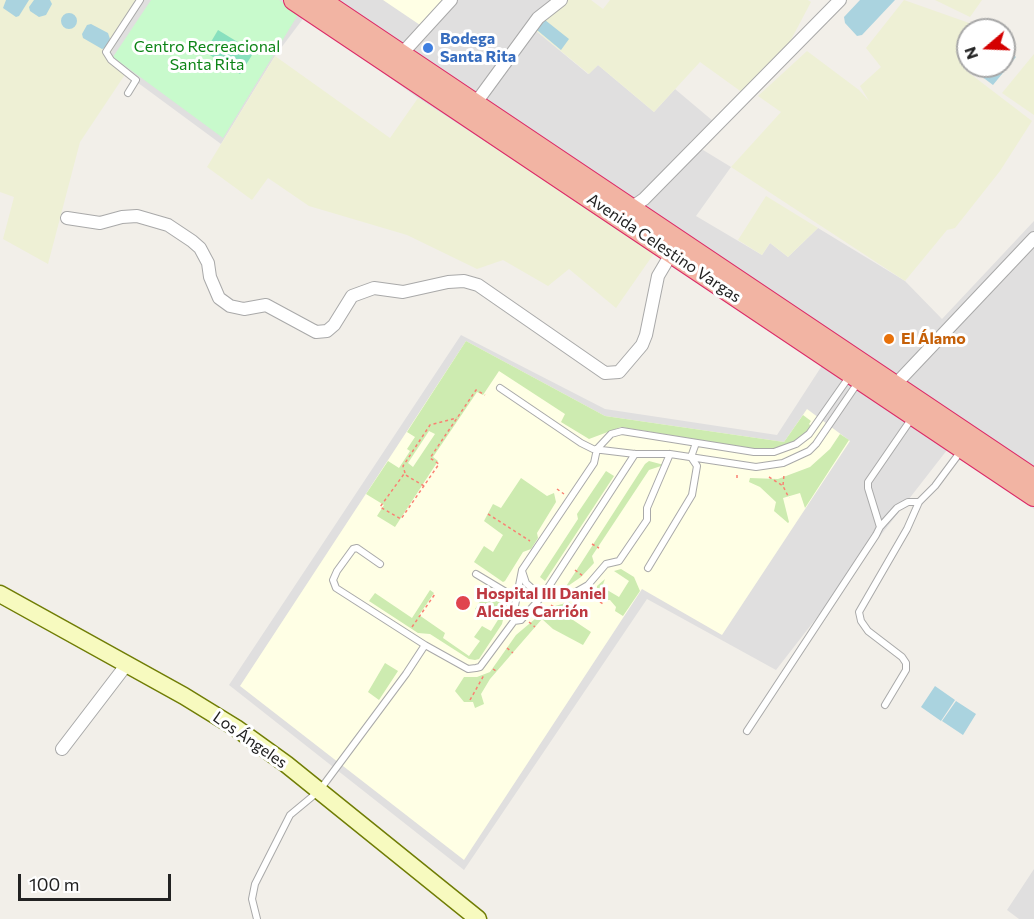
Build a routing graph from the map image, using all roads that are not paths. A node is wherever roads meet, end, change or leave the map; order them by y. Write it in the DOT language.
graph roads {
  1 [pos="140,0"];
  2 [pos="294,0"];
  3 [pos="320,0"];
  4 [pos="452,0"];
  5 [pos="561,0"];
  6 [pos="840,0"];
  7 [pos="345,25"];
  8 [pos="397,61"];
  9 [pos="128,93"];
  10 [pos="482,114"];
  11 [pos="626,213"];
  12 [pos="67,218"];
  13 [pos="1034,238"];
  14 [pos="671,254"];
  15 [pos="767,309"];
  16 [pos="860,371"];
  17 [pos="894,386"];
  18 [pos="500,388"];
  19 [pos="914,416"];
  20 [pos="966,442"];
  21 [pos="696,443"];
  22 [pos="597,449"];
  23 [pos="635,454"];
  24 [pos="670,454"];
  25 [pos="691,457"];
  26 [pos="1034,479"];
  27 [pos="1034,496"];
  28 [pos="919,502"];
  29 [pos="880,527"];
  30 [pos="380,564"];
  31 [pos="648,568"];
  32 [pos="522,570"];
  33 [pos="476,574"];
  34 [pos="0,594"];
  35 [pos="544,594"];
  36 [pos="516,598"];
  37 [pos="514,621"];
  38 [pos="425,645"];
  39 [pos="127,664"];
  40 [pos="885,705"];
  41 [pos="747,730"];
  42 [pos="62,749"];
  43 [pos="319,792"];
  44 [pos="470,917"];
  45 [pos="257,919"];
  1 -- 9 [label="lane"];
  2 -- 7 [label="highway, Avenida Celestino Vargas"];
  3 -- 7 [label="highway, Avenida Celestino Vargas"];
  4 -- 8 [label="street"];
  5 -- 10 [label="street"];
  6 -- 11 [label="street"];
  7 -- 8 [label="highway, Avenida Celestino Vargas"];
  8 -- 10 [label="highway, Avenida Celestino Vargas"];
  10 -- 11 [label="highway, Avenida Celestino Vargas"];
  11 -- 14 [label="highway, Avenida Celestino Vargas"];
  11 -- 15 [label="highway, Avenida Celestino Vargas"];
  12 -- 14 [label="street"];
  13 -- 17 [label="street"];
  14 -- 15 [label="highway, Avenida Celestino Vargas"];
  15 -- 16 [label="highway, Avenida Celestino Vargas"];
  16 -- 17 [label="highway, Avenida Celestino Vargas"];
  16 -- 19 [label="highway, Avenida Celestino Vargas"];
  16 -- 21 [label="lane"];
  16 -- 25 [label="lane"];
  17 -- 20 [label="highway, Avenida Celestino Vargas"];
  18 -- 22 [label="lane"];
  19 -- 20 [label="highway, Avenida Celestino Vargas"];
  19 -- 29 [label="lane"];
  20 -- 26 [label="highway, Avenida Celestino Vargas"];
  20 -- 27 [label="highway, Avenida Celestino Vargas"];
  20 -- 28 [label="lane"];
  21 -- 22 [label="lane"];
  21 -- 25 [label="lane"];
  22 -- 23 [label="lane"];
  22 -- 32 [label="lane"];
  23 -- 24 [label="lane"];
  23 -- 35 [label="lane"];
  24 -- 25 [label="lane"];
  24 -- 35 [label="lane"];
  25 -- 31 [label="lane"];
  28 -- 29 [label="lane"];
  28 -- 40 [label="lane"];
  29 -- 41 [label="lane"];
  30 -- 38 [label="lane"];
  32 -- 35 [label="lane"];
  32 -- 36 [label="lane"];
  33 -- 36 [label="lane"];
  34 -- 39 [label="main road, Los Ángeles"];
  35 -- 37 [label="lane"];
  36 -- 37 [label="lane"];
  37 -- 38 [label="lane"];
  38 -- 43 [label="lane"];
  39 -- 42 [label="street"];
  39 -- 43 [label="main road, Los Ángeles"];
  43 -- 44 [label="main road, Los Ángeles"];
  43 -- 45 [label="lane"];
}
